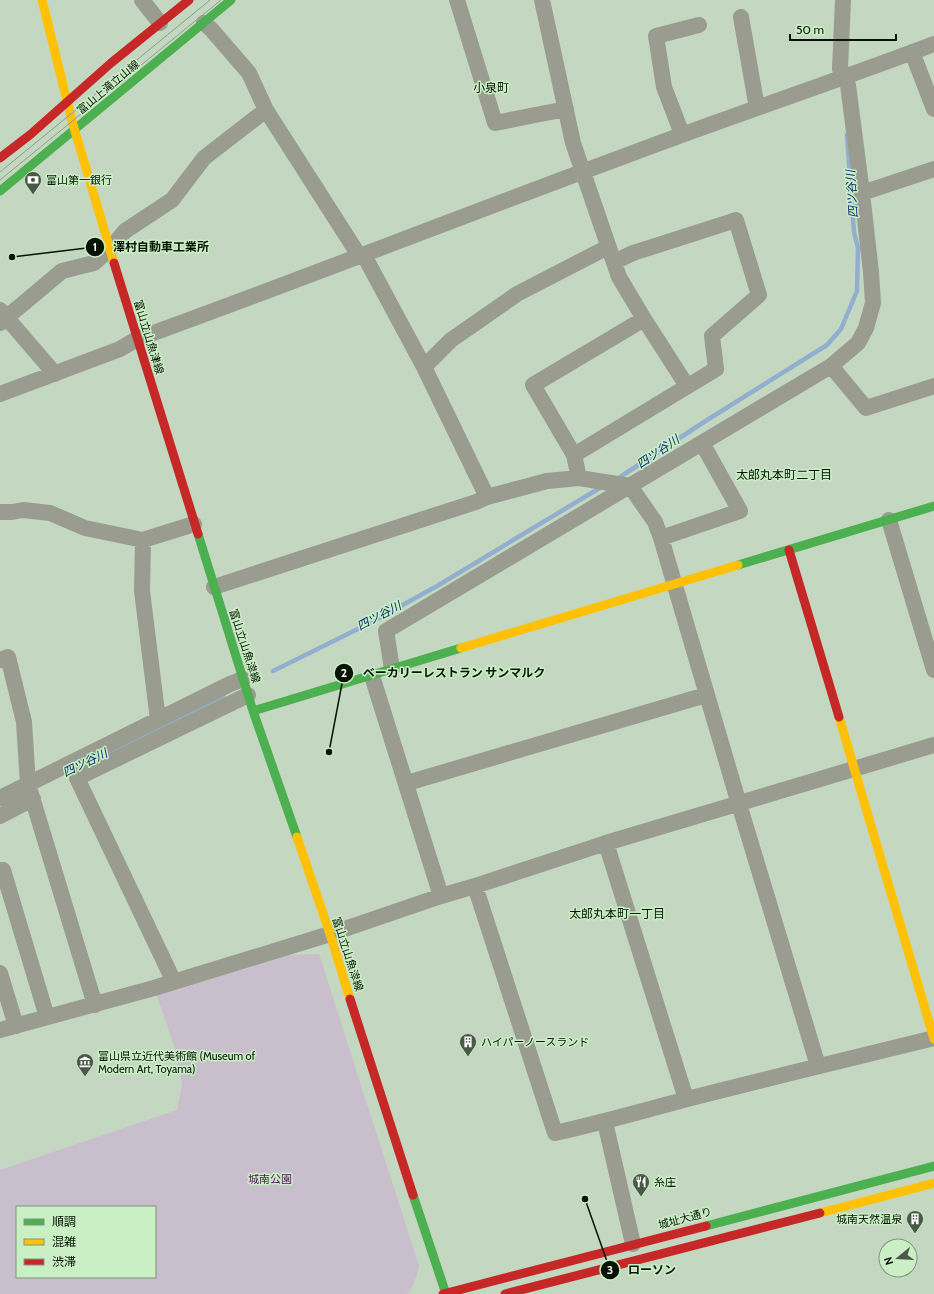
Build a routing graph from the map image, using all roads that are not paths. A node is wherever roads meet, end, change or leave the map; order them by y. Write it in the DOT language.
graph roads {
  1 [pos="42,0"];
  2 [pos="142,0"];
  3 [pos="189,0"];
  4 [pos="230,0"];
  5 [pos="457,0"];
  6 [pos="542,0"];
  7 [pos="843,0"];
  8 [pos="742,17"];
  9 [pos="160,23"];
  10 [pos="204,23"];
  11 [pos="699,25"];
  12 [pos="934,44"];
  13 [pos="912,52"];
  14 [pos="844,77"];
  15 [pos="67,101"];
  16 [pos="757,108"];
  17 [pos="566,109"];
  18 [pos="934,109"];
  19 [pos="266,110"];
  20 [pos="75,130"];
  21 [pos="682,134"];
  22 [pos="0,158"];
  23 [pos="934,169"];
  24 [pos="582,171"];
  25 [pos="0,191"];
  26 [pos="862,193"];
  27 [pos="110,249"];
  28 [pos="611,255"];
  29 [pos="360,257"];
  30 [pos="2,317"];
  31 [pos="644,319"];
  32 [pos="137,339"];
  33 [pos="831,366"];
  34 [pos="424,367"];
  35 [pos="55,374"];
  36 [pos="687,386"];
  37 [pos="934,386"];
  38 [pos="0,394"];
  39 [pos="702,443"];
  40 [pos="574,455"];
  41 [pos="579,478"];
  42 [pos="630,486"];
  43 [pos="487,497"];
  44 [pos="934,506"];
  45 [pos="0,512"];
  46 [pos="889,520"];
  47 [pos="194,524"];
  48 [pos="661,538"];
  49 [pos="143,540"];
  50 [pos="789,550"];
  51 [pos="674,584"];
  52 [pos="214,587"];
  53 [pos="929,637"];
  54 [pos="0,660"];
  55 [pos="392,669"];
  56 [pos="934,670"];
  57 [pos="372,676"];
  58 [pos="243,679"];
  59 [pos="248,695"];
  60 [pos="706,695"];
  61 [pos="253,711"];
  62 [pos="158,720"];
  63 [pos="934,746"];
  64 [pos="855,769"];
  65 [pos="407,783"];
  66 [pos="30,792"];
  67 [pos="0,798"];
  68 [pos="739,804"];
  69 [pos="0,816"];
  70 [pos="606,843"];
  71 [pos="3,870"];
  72 [pos="475,886"];
  73 [pos="441,896"];
  74 [pos="330,934"];
  75 [pos="0,973"];
  76 [pos="174,982"];
  77 [pos="95,1005"];
  78 [pos="47,1018"];
  79 [pos="16,1026"];
  80 [pos="0,1030"];
  81 [pos="934,1038"];
  82 [pos="818,1066"];
  83 [pos="686,1099"];
  84 [pos="605,1122"];
  85 [pos="934,1166"];
  86 [pos="934,1183"];
  87 [pos="633,1244"];
  88 [pos="445,1294"];
  89 [pos="505,1294"];
  1 -- 15 [label="main road, 富山立山魚津線"];
  2 -- 9 [label="street"];
  3 -- 9 [label="main road, 富山上滝立山線"];
  4 -- 10 [label="main road, 富山上滝立山線"];
  5 -- 17 [label="street"];
  6 -- 17 [label="street"];
  7 -- 14 [label="street"];
  8 -- 16 [label="street"];
  9 -- 15 [label="main road, 富山上滝立山線"];
  10 -- 19 [label="street"];
  10 -- 20 [label="main road, 富山上滝立山線"];
  11 -- 21 [label="street"];
  12 -- 13 [label="street"];
  13 -- 14 [label="street"];
  13 -- 18 [label="street"];
  14 -- 16 [label="street"];
  14 -- 26 [label="street"];
  15 -- 20 [label="main road, 富山立山魚津線"];
  15 -- 22 [label="main road, 富山上滝立山線"];
  16 -- 21 [label="street"];
  17 -- 24 [label="street"];
  19 -- 27 [label="street"];
  19 -- 29 [label="street"];
  20 -- 25 [label="main road, 富山上滝立山線"];
  20 -- 27 [label="main road, 富山立山魚津線"];
  21 -- 24 [label="street"];
  23 -- 26 [label="street"];
  24 -- 28 [label="street"];
  24 -- 29 [label="street"];
  26 -- 33 [label="street"];
  27 -- 30 [label="street"];
  27 -- 32 [label="main road, 富山立山魚津線"];
  28 -- 31 [label="street"];
  28 -- 34 [label="street"];
  28 -- 36 [label="street"];
  29 -- 32 [label="street"];
  29 -- 34 [label="street"];
  30 -- 35 [label="street"];
  31 -- 36 [label="street"];
  31 -- 40 [label="street"];
  32 -- 35 [label="street"];
  32 -- 47 [label="main road, 富山立山魚津線"];
  33 -- 37 [label="street"];
  33 -- 39 [label="street"];
  34 -- 43 [label="street"];
  35 -- 38 [label="street"];
  36 -- 40 [label="street"];
  39 -- 42 [label="street"];
  39 -- 48 [label="street"];
  40 -- 41 [label="street"];
  41 -- 42 [label="street"];
  41 -- 43 [label="street"];
  42 -- 48 [label="street"];
  42 -- 55 [label="street"];
  43 -- 52 [label="street"];
  44 -- 46 [label="main road"];
  45 -- 49 [label="street"];
  46 -- 50 [label="main road"];
  46 -- 53 [label="street"];
  47 -- 49 [label="street"];
  47 -- 52 [label="main road, 富山立山魚津線"];
  48 -- 51 [label="street"];
  49 -- 62 [label="street"];
  50 -- 51 [label="main road"];
  50 -- 64 [label="main road"];
  51 -- 55 [label="main road"];
  51 -- 60 [label="street"];
  52 -- 58 [label="main road, 富山立山魚津線"];
  53 -- 56 [label="street"];
  54 -- 66 [label="street"];
  55 -- 57 [label="main road"];
  57 -- 61 [label="main road"];
  57 -- 65 [label="street"];
  58 -- 59 [label="main road, 富山立山魚津線"];
  58 -- 62 [label="street"];
  59 -- 61 [label="main road, 富山立山魚津線"];
  59 -- 76 [label="street"];
  60 -- 65 [label="street"];
  60 -- 68 [label="street"];
  61 -- 74 [label="main road, 富山立山魚津線"];
  62 -- 66 [label="street"];
  63 -- 64 [label="street"];
  64 -- 68 [label="street"];
  64 -- 81 [label="main road"];
  65 -- 73 [label="street"];
  66 -- 67 [label="street"];
  66 -- 69 [label="street"];
  66 -- 77 [label="street"];
  68 -- 70 [label="street"];
  68 -- 82 [label="street"];
  70 -- 72 [label="street"];
  70 -- 83 [label="street"];
  71 -- 78 [label="street"];
  72 -- 73 [label="street"];
  72 -- 84 [label="street"];
  73 -- 74 [label="street"];
  74 -- 76 [label="street"];
  74 -- 88 [label="main road, 富山立山魚津線"];
  75 -- 79 [label="street"];
  76 -- 77 [label="street"];
  77 -- 78 [label="street"];
  78 -- 79 [label="street"];
  79 -- 80 [label="street"];
  81 -- 82 [label="street"];
  82 -- 83 [label="street"];
  83 -- 84 [label="street"];
  84 -- 87 [label="street"];
  85 -- 87 [label="main road, 城址大通り"];
  86 -- 89 [label="main road"];
  87 -- 88 [label="main road, 城址大通り"];
}
